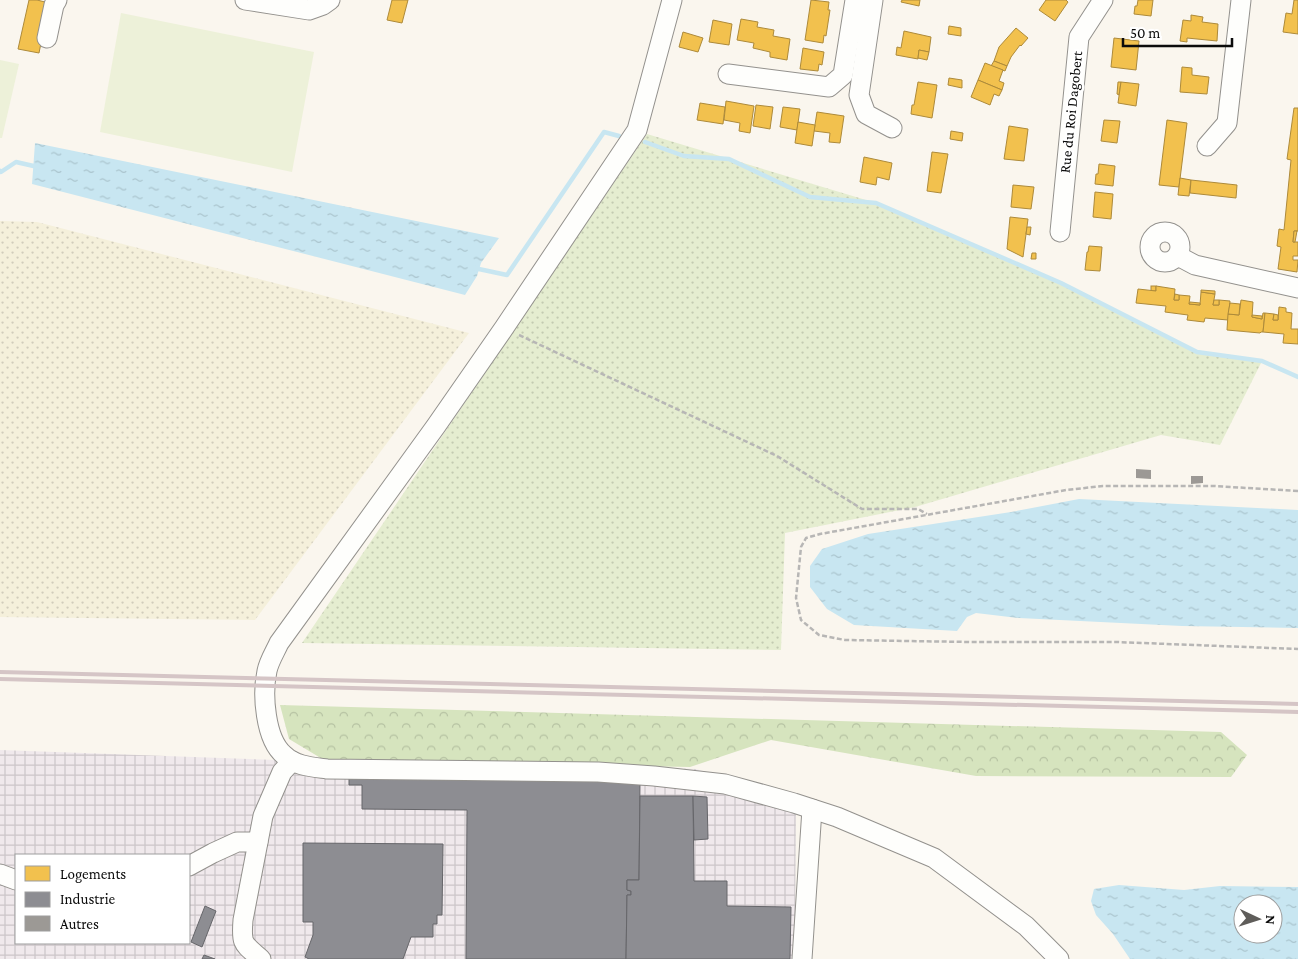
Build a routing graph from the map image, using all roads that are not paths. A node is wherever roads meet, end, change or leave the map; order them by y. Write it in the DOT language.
graph roads {
  1 [pos="57,0"];
  2 [pos="245,0"];
  3 [pos="330,0"];
  4 [pos="672,0"];
  5 [pos="854,0"];
  6 [pos="873,0"];
  7 [pos="1103,0"];
  8 [pos="1241,0"];
  9 [pos="47,38"];
  10 [pos="728,74"];
  11 [pos="892,128"];
  12 [pos="1207,146"];
  13 [pos="1060,232"];
  14 [pos="1178,256"];
  15 [pos="1298,288"];
  16 [pos="292,761"];
  17 [pos="812,809"];
  18 [pos="258,842"];
  19 [pos="190,865"];
  20 [pos="0,874"];
  21 [pos="15,880"];
  22 [pos="261,959"];
  23 [pos="802,959"];
  24 [pos="1059,959"];
  1 -- 9 [label="street"];
  2 -- 3 [label="street"];
  4 -- 16 [label="street"];
  5 -- 10 [label="street"];
  6 -- 11 [label="street"];
  7 -- 13 [label="street, Rue du Roi Dagobert"];
  8 -- 12 [label="street"];
  14 -- 15 [label="street"];
  16 -- 17 [label="street"];
  16 -- 18 [label="street"];
  17 -- 23 [label="street"];
  17 -- 24 [label="street"];
  18 -- 19 [label="street"];
  18 -- 22 [label="street"];
  20 -- 21 [label="street"];
}
